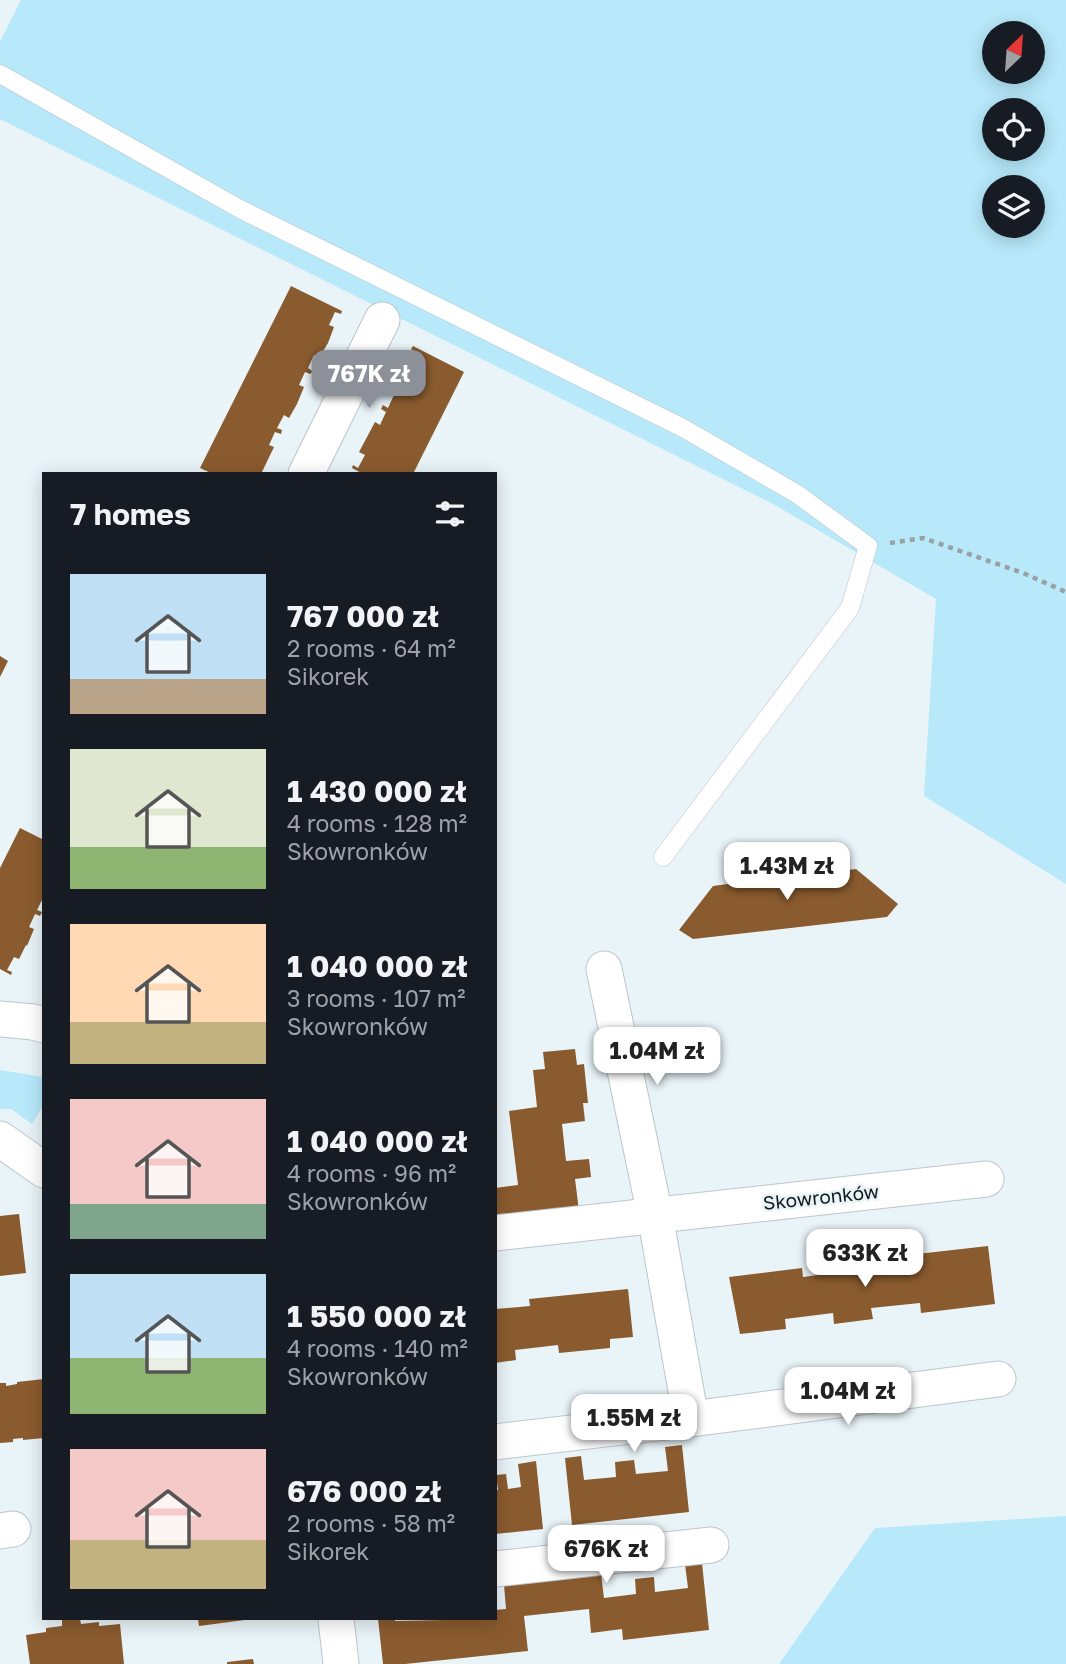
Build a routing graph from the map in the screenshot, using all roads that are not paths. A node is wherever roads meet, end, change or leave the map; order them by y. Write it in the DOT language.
graph roads {
  1 [pos="0,74"];
  2 [pos="383,320"];
  3 [pos="307,472"];
  4 [pos="663,857"];
  5 [pos="604,969"];
  6 [pos="0,1139"];
  7 [pos="42,1169"];
  8 [pos="986,1179"];
  9 [pos="655,1215"];
  10 [pos="497,1233"];
  11 [pos="998,1379"];
  12 [pos="691,1419"];
  13 [pos="497,1442"];
  14 [pos="711,1545"];
  15 [pos="497,1569"];
  16 [pos="336,1620"];
  17 [pos="341,1664"];
  1 -- 4 [label="lane"];
  2 -- 3 [label="street"];
  5 -- 9 [label="street"];
  6 -- 7 [label="street"];
  8 -- 9 [label="street, Skowronków"];
  9 -- 10 [label="street, Skowronków"];
  9 -- 12 [label="street"];
  11 -- 12 [label="street"];
  12 -- 13 [label="street"];
  14 -- 15 [label="street"];
  16 -- 17 [label="street"];
}
